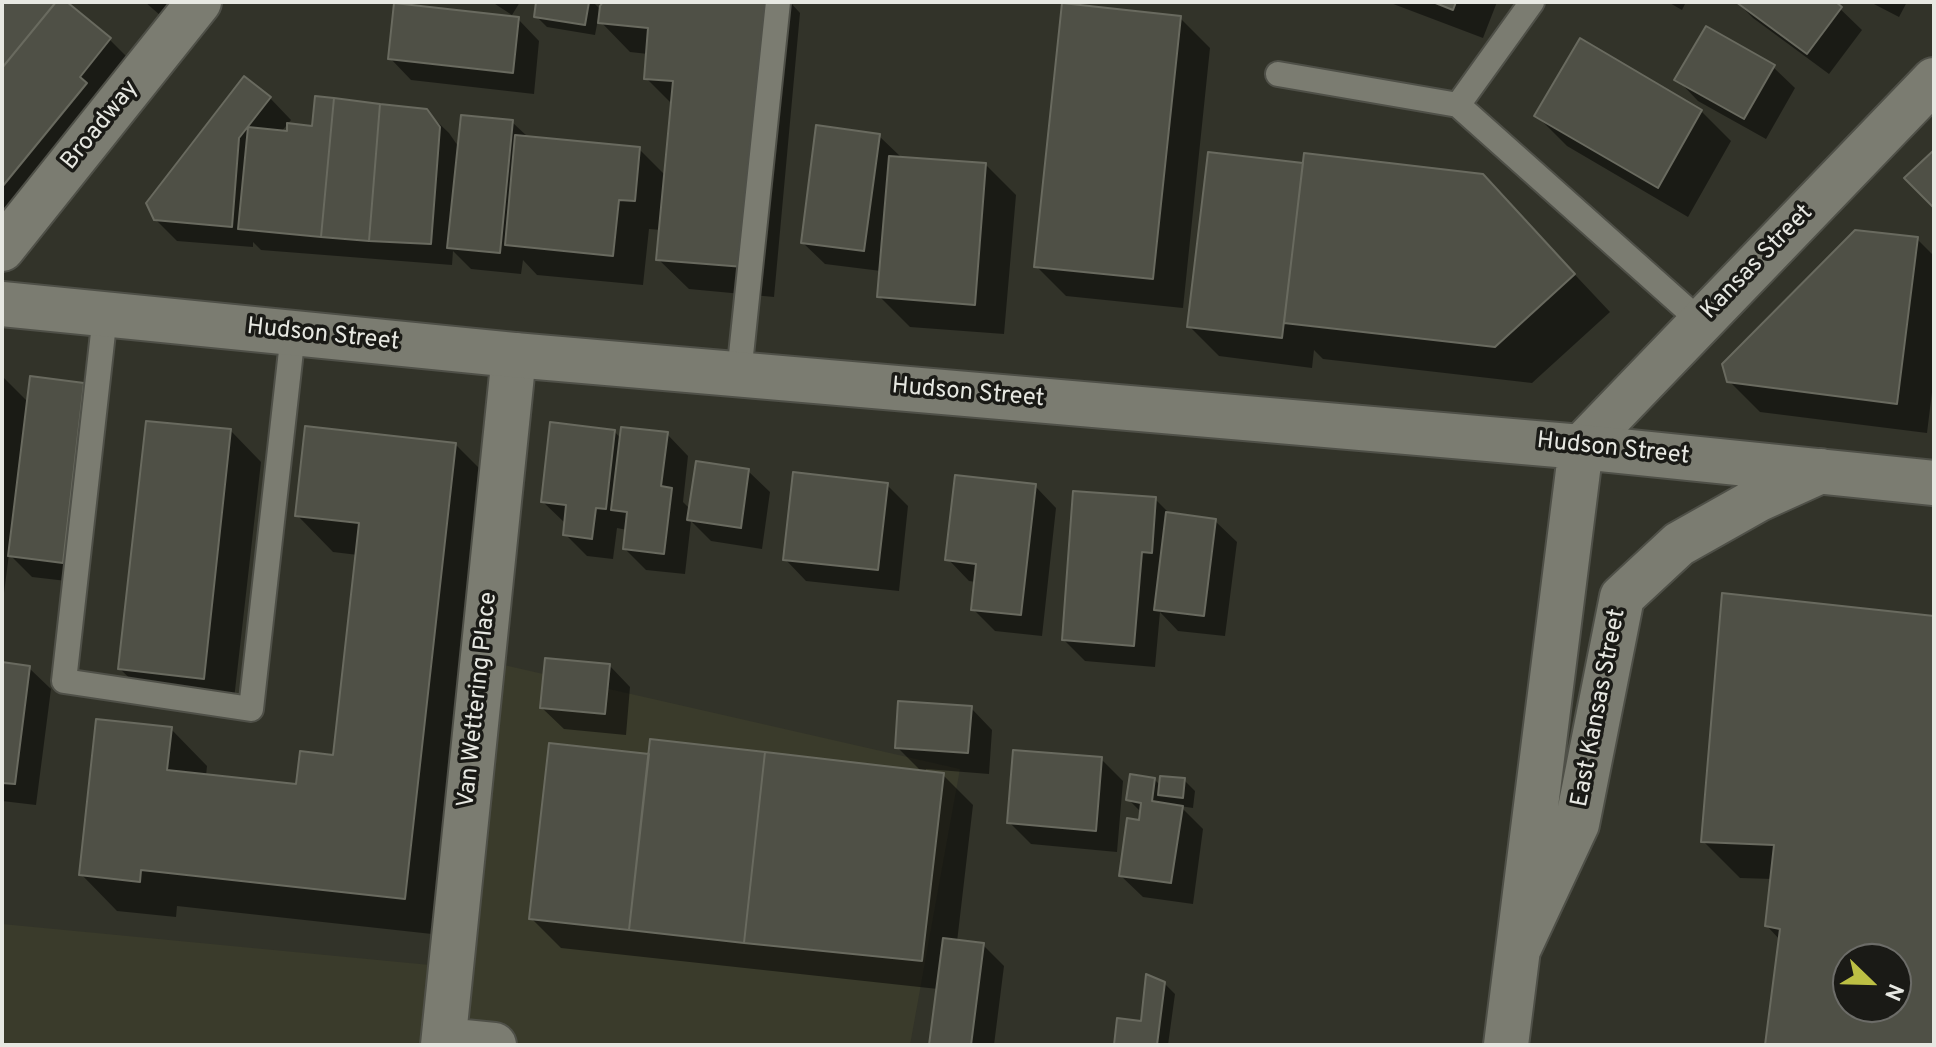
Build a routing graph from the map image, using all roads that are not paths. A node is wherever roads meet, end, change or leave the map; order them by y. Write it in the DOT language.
graph roads {
  1 [pos="199,2"];
  2 [pos="778,2"];
  3 [pos="1532,2"];
  4 [pos="1278,74"];
  5 [pos="1934,80"];
  6 [pos="1458,105"];
  7 [pos="2,249"];
  8 [pos="2,304"];
  9 [pos="105,315"];
  10 [pos="1701,322"];
  11 [pos="293,333"];
  12 [pos="514,355"];
  13 [pos="739,374"];
  14 [pos="1581,447"];
  15 [pos="1821,471"];
  16 [pos="1934,483"];
  17 [pos="1519,948"];
  18 [pos="444,1043"];
  19 [pos="494,1045"];
  20 [pos="1506,1045"];
  1 -- 7 [label="main road, Broadway"];
  2 -- 13 [label="lane"];
  3 -- 6 [label="lane"];
  4 -- 6 [label="lane"];
  5 -- 10 [label="main road, Kansas Street"];
  6 -- 10 [label="lane"];
  8 -- 9 [label="main road, Hudson Street"];
  9 -- 11 [label="main road, Hudson Street"];
  9 -- 11 [label="lane"];
  10 -- 14 [label="main road, Kansas Street"];
  11 -- 12 [label="main road, Hudson Street"];
  12 -- 13 [label="main road, Hudson Street"];
  12 -- 18 [label="main road, Van Wettering Place"];
  13 -- 14 [label="main road, Hudson Street"];
  14 -- 15 [label="main road, Hudson Street"];
  14 -- 17 [label="main road, East Kansas Street"];
  15 -- 16 [label="main road, Hudson Street"];
  15 -- 17 [label="main road, East Kansas Street"];
  17 -- 20 [label="main road, East Kansas Street"];
  18 -- 19 [label="main road"];
}
